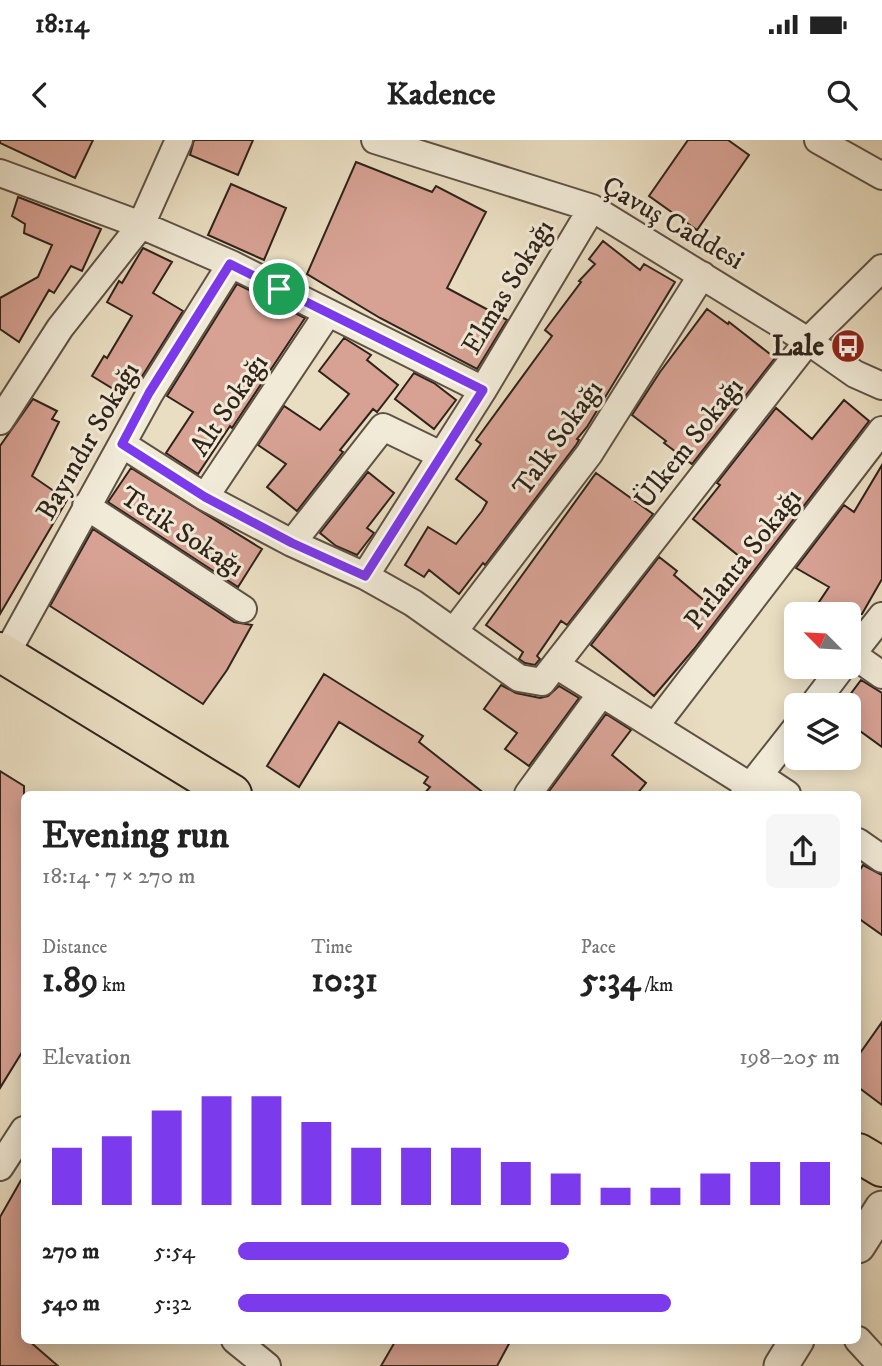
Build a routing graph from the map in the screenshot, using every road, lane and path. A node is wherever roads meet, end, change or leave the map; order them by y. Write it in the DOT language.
graph roads {
  1 [pos="179,140"];
  2 [pos="378,140"];
  3 [pos="818,140"];
  4 [pos="0,173"];
  5 [pos="882,176"];
  6 [pos="592,208"];
  7 [pos="141,225"];
  8 [pos="230,264"];
  9 [pos="882,268"];
  10 [pos="702,275"];
  11 [pos="328,313"];
  12 [pos="808,341"];
  13 [pos="882,386"];
  14 [pos="483,390"];
  15 [pos="0,421"];
  16 [pos="882,430"];
  17 [pos="122,444"];
  18 [pos="442,455"];
  19 [pos="205,497"];
  20 [pos="86,506"];
  21 [pos="292,543"];
  22 [pos="365,576"];
  23 [pos="243,609"];
  24 [pos="882,616"];
  25 [pos="454,631"];
  26 [pos="861,643"];
  27 [pos="3,653"];
  28 [pos="556,665"];
  29 [pos="861,666"];
  30 [pos="882,675"];
  31 [pos="833,679"];
  32 [pos="822,693"];
  33 [pos="601,694"];
  34 [pos="655,726"];
  35 [pos="784,743"];
  36 [pos="751,786"];
  37 [pos="227,791"];
  38 [pos="529,791"];
  39 [pos="774,791"];
  40 [pos="861,844"];
  41 [pos="882,859"];
  42 [pos="21,1138"];
  43 [pos="861,1155"];
  44 [pos="10,1166"];
  45 [pos="882,1167"];
  46 [pos="882,1208"];
  47 [pos="861,1241"];
  48 [pos="861,1343"];
  49 [pos="240,1344"];
  50 [pos="794,1344"];
  51 [pos="267,1366"];
  52 [pos="780,1366"];
  53 [pos="882,1366"];
  1 -- 7 [label="street"];
  2 -- 6 [label="street, Çavuş Caddesi"];
  3 -- 5 [label="street"];
  4 -- 7 [label="street"];
  6 -- 10 [label="street, Çavuş Caddesi"];
  6 -- 14 [label="street, Elmas Sokağı"];
  7 -- 8 [label="street"];
  7 -- 15 [label="street"];
  8 -- 11 [label="street"];
  8 -- 17 [label="street, Bayındır Sokağı"];
  9 -- 12 [label="street, Ülkem Sokağı"];
  10 -- 12 [label="street, Çavuş Caddesi"];
  10 -- 25 [label="street, Talk Sokağı"];
  11 -- 14 [label="street"];
  11 -- 19 [label="street, Alt Sokağı"];
  12 -- 13 [label="street, Çavuş Caddesi"];
  12 -- 28 [label="street, Ülkem Sokağı"];
  14 -- 18 [label="street, Elmas Sokağı"];
  16 -- 34 [label="street, Pırlanta Sokağı"];
  17 -- 19 [label="street, Ülkem Sokağı"];
  17 -- 20 [label="street, Bayındır Sokağı"];
  18 -- 21 [label="street"];
  18 -- 22 [label="street, Elmas Sokağı"];
  19 -- 21 [label="street, Ülkem Sokağı"];
  20 -- 23 [label="street, Tetik Sokağı"];
  20 -- 27 [label="street, Bayındır Sokağı"];
  21 -- 22 [label="street, Ülkem Sokağı"];
  22 -- 25 [label="street, Ülkem Sokağı"];
  24 -- 26 [label="street"];
  25 -- 28 [label="street, Ülkem Sokağı"];
  27 -- 37 [label="main road"];
  28 -- 33 [label="street"];
  29 -- 30 [label="street"];
  31 -- 32 [label="street"];
  33 -- 34 [label="street"];
  33 -- 38 [label="street"];
  34 -- 36 [label="street"];
  35 -- 36 [label="street"];
  36 -- 39 [label="street"];
  40 -- 41 [label="street"];
  42 -- 44 [label="street"];
  43 -- 45 [label="main road"];
  46 -- 47 [label="street"];
  48 -- 53 [label="street"];
  49 -- 51 [label="street"];
  50 -- 52 [label="street"];
}
